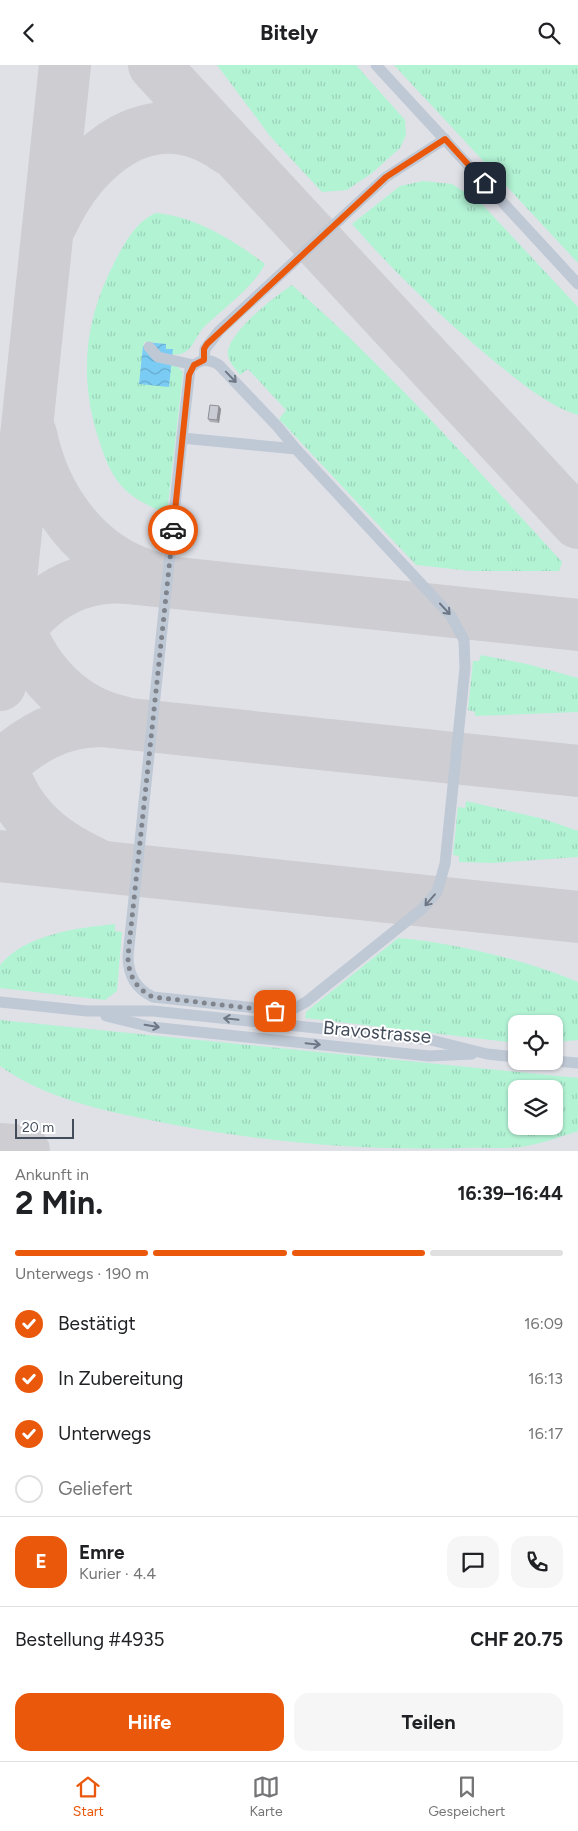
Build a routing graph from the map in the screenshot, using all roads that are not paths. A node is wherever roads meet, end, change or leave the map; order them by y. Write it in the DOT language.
graph roads {
  1 [pos="376,65"];
  2 [pos="445,139"];
  3 [pos="578,284"];
  4 [pos="149,347"];
  5 [pos="199,362"];
  6 [pos="182,438"];
  7 [pos="296,449"];
  8 [pos="0,1002"];
  9 [pos="508,1056"];
  10 [pos="563,1062"];
  11 [pos="578,1063"];
  1 -- 2 [label="lane"];
  2 -- 3 [label="lane"];
  2 -- 5 [label="lane"];
  4 -- 5 [label="lane"];
  5 -- 6 [label="lane"];
  5 -- 7 [label="lane, one-way"];
  6 -- 7 [label="lane"];
  7 -- 6 [label="lane, one-way"];
  8 -- 9 [label="lane, Bravostrasse"];
  10 -- 11 [label="lane"];
}
